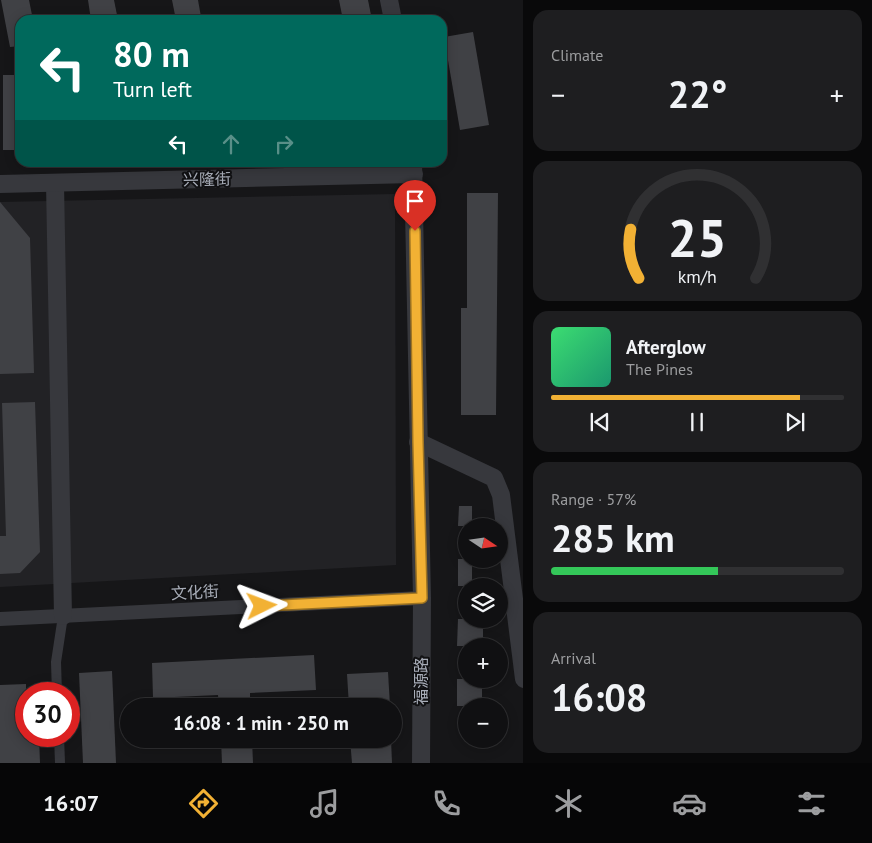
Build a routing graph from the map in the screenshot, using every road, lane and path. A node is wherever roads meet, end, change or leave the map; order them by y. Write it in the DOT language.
graph roads {
  1 [pos="389,0"];
  2 [pos="391,15"];
  3 [pos="414,168"];
  4 [pos="55,183"];
  5 [pos="0,184"];
  6 [pos="418,442"];
  7 [pos="422,598"];
  8 [pos="519,609"];
  9 [pos="63,616"];
  10 [pos="0,619"];
  11 [pos="523,679"];
  12 [pos="57,682"];
  13 [pos="59,747"];
  14 [pos="60,763"];
  15 [pos="421,763"];
  1 -- 2 [label="street"];
  3 -- 4 [label="street, 兴隆街"];
  3 -- 6 [label="street, 福源路"];
  4 -- 5 [label="street, 兴隆街"];
  4 -- 9 [label="street"];
  6 -- 7 [label="street, 福源路"];
  6 -- 8 [label="street"];
  7 -- 9 [label="street, 文化街"];
  7 -- 15 [label="street, 福源路"];
  8 -- 11 [label="street"];
  9 -- 10 [label="street, 文化街"];
  9 -- 12 [label="street"];
  13 -- 14 [label="street"];
}
